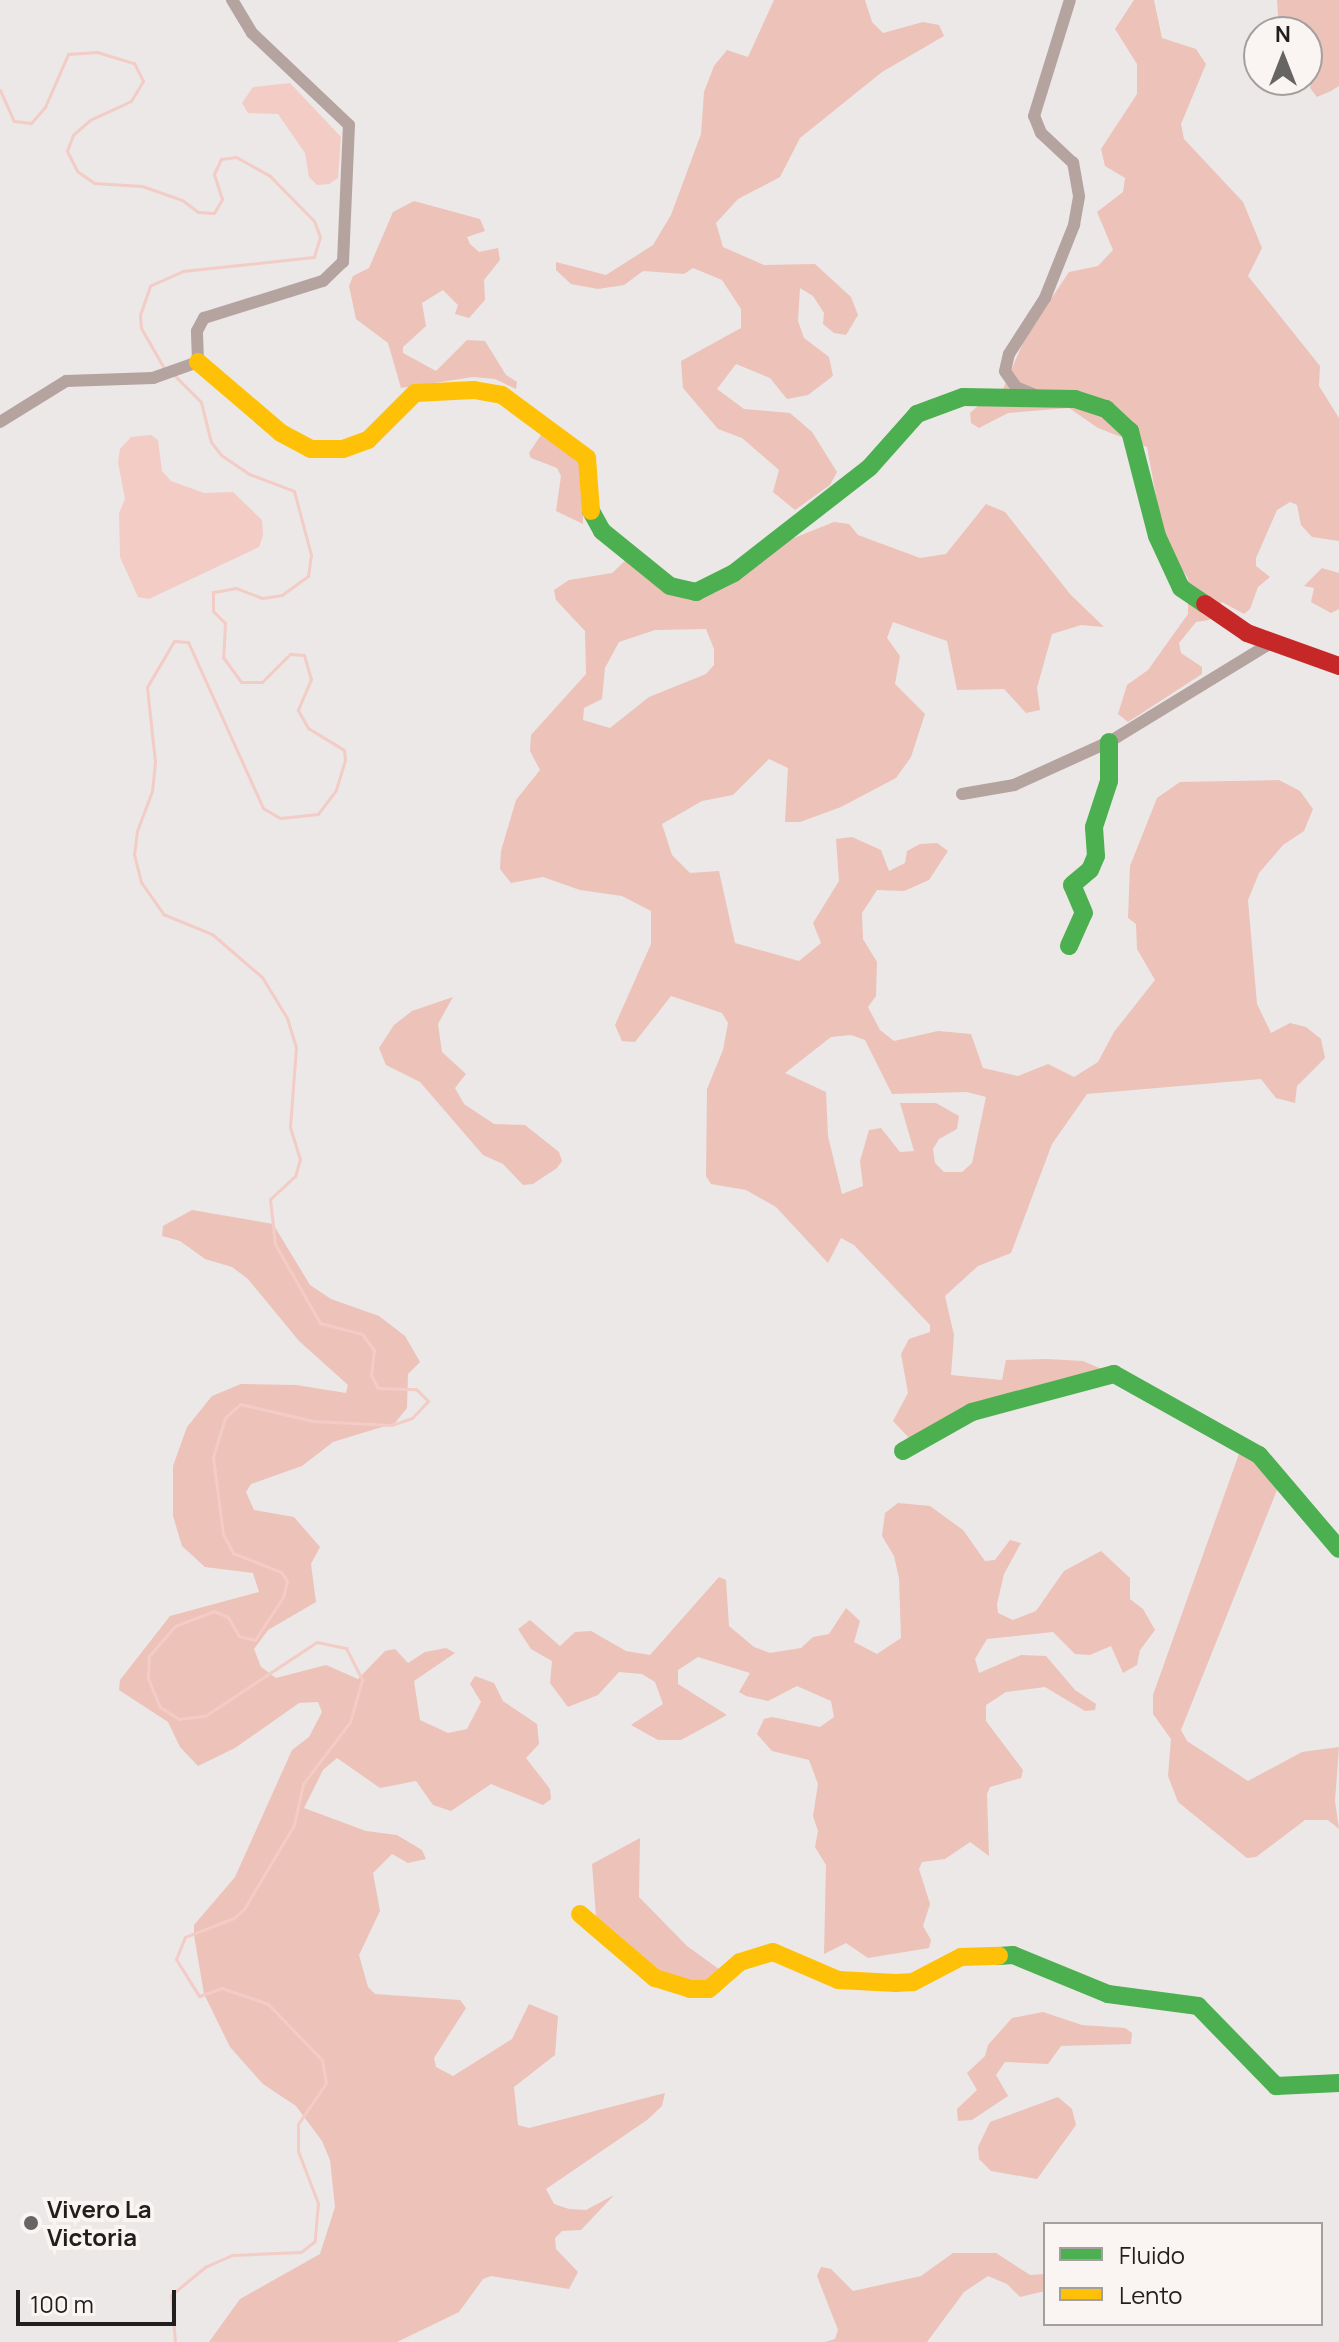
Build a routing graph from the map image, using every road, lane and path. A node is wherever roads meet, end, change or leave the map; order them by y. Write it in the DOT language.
graph roads {
  1 [pos="232,0"];
  2 [pos="1070,0"];
  3 [pos="191,364"];
  4 [pos="1034,395"];
  5 [pos="0,422"];
  6 [pos="1269,644"];
  7 [pos="1339,666"];
  8 [pos="1109,742"];
  9 [pos="962,794"];
  10 [pos="1069,946"];
  11 [pos="903,1451"];
  12 [pos="1339,1549"];
  13 [pos="580,1914"];
  14 [pos="1339,2083"];
  1 -- 3 [label="street"];
  2 -- 4 [label="street"];
  3 -- 4 [label="street"];
  3 -- 5 [label="street"];
  4 -- 6 [label="street"];
  6 -- 7 [label="street"];
  6 -- 8 [label="street"];
  8 -- 9 [label="street"];
  8 -- 10 [label="street"];
  11 -- 12 [label="street"];
  13 -- 14 [label="street"];
}
